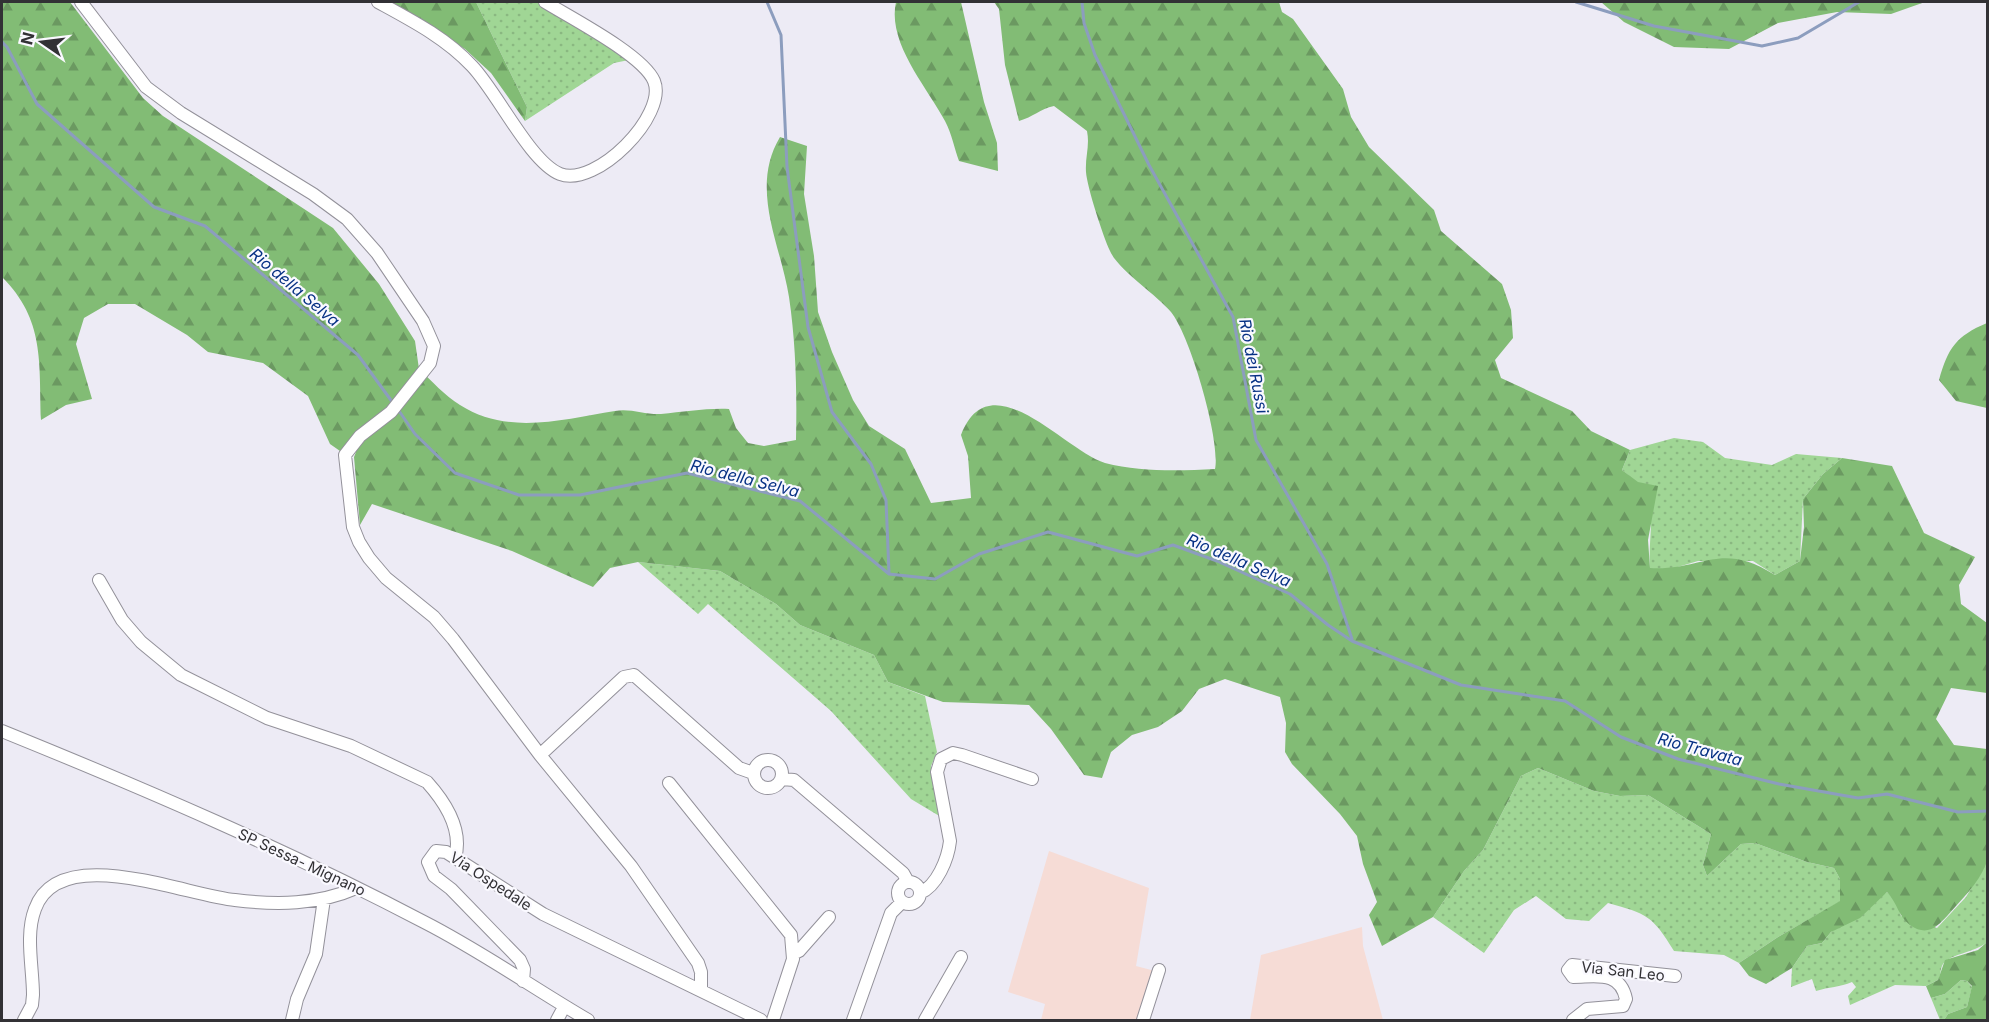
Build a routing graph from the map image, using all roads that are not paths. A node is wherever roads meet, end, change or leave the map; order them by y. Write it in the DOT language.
graph roads {
  1 [pos="81,2"];
  2 [pos="378,2"];
  3 [pos="545,2"];
  4 [pos="99,580"];
  5 [pos="2,731"];
  6 [pos="540,755"];
  7 [pos="753,773"];
  8 [pos="782,778"];
  9 [pos="1032,779"];
  10 [pos="669,783"];
  11 [pos="455,858"];
  12 [pos="908,882"];
  13 [pos="356,888"];
  14 [pos="920,893"];
  15 [pos="324,899"];
  16 [pos="902,902"];
  17 [pos="829,917"];
  18 [pos="793,954"];
  19 [pos="961,957"];
  20 [pos="1159,970"];
  21 [pos="1675,976"];
  22 [pos="523,981"];
  23 [pos="700,989"];
  24 [pos="564,1007"];
  25 [pos="24,1020"];
  26 [pos="292,1020"];
  27 [pos="557,1020"];
  28 [pos="588,1020"];
  29 [pos="761,1020"];
  30 [pos="773,1020"];
  31 [pos="853,1020"];
  32 [pos="925,1020"];
  33 [pos="1143,1020"];
  34 [pos="1573,1020"];
  1 -- 6 [label="street"];
  2 -- 3 [label="street"];
  4 -- 11 [label="street"];
  5 -- 13 [label="street, SP Sessa- Mignano"];
  6 -- 7 [label="street"];
  6 -- 23 [label="street"];
  7 -- 8 [label="street"];
  7 -- 8 [label="street"];
  8 -- 12 [label="street"];
  9 -- 14 [label="street"];
  10 -- 18 [label="street"];
  11 -- 22 [label="street, Via Ospedale"];
  11 -- 23 [label="street, Via Ospedale"];
  12 -- 14 [label="street"];
  12 -- 16 [label="street"];
  13 -- 15 [label="street"];
  13 -- 22 [label="street, SP Sessa- Mignano"];
  14 -- 16 [label="street"];
  15 -- 25 [label="street"];
  15 -- 26 [label="street"];
  16 -- 31 [label="street"];
  17 -- 18 [label="street"];
  18 -- 30 [label="street"];
  19 -- 32 [label="street"];
  20 -- 33 [label="street"];
  21 -- 34 [label="street, Via San Leo"];
  22 -- 24 [label="street, SP Sessa- Mignano"];
  23 -- 29 [label="street, Via Ospedale"];
  24 -- 27 [label="street"];
  24 -- 28 [label="street, SP Sessa- Mignano"];
}
